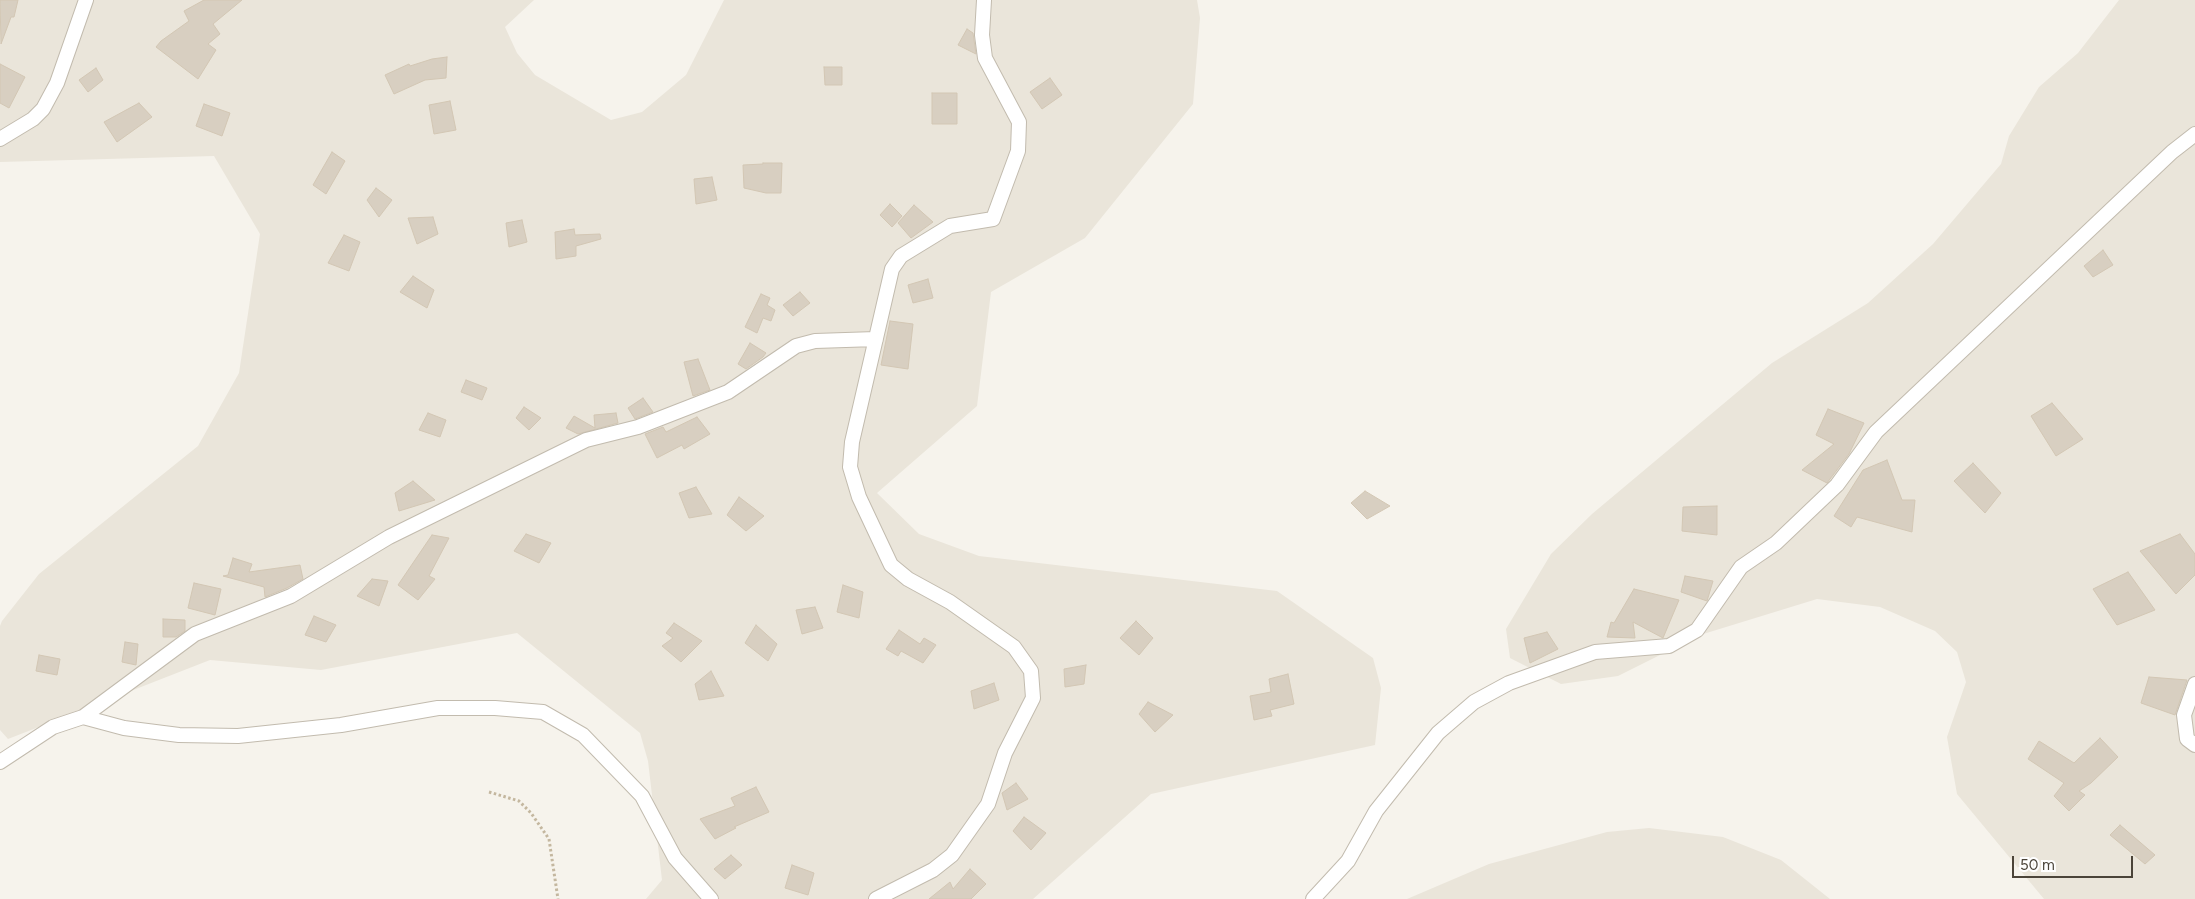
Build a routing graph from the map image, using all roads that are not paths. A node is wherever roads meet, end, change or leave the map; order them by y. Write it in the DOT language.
graph roads {
  1 [pos="86,0"];
  2 [pos="984,0"];
  3 [pos="2195,134"];
  4 [pos="0,139"];
  5 [pos="876,339"];
  6 [pos="2195,684"];
  7 [pos="83,717"];
  8 [pos="2195,745"];
  9 [pos="0,762"];
  10 [pos="711,899"];
  11 [pos="876,899"];
  12 [pos="1312,899"];
  1 -- 4 [label="street"];
  2 -- 5 [label="street"];
  3 -- 12 [label="street"];
  5 -- 7 [label="street"];
  5 -- 11 [label="street"];
  6 -- 8 [label="street"];
  7 -- 9 [label="street"];
  7 -- 10 [label="street"];
}
